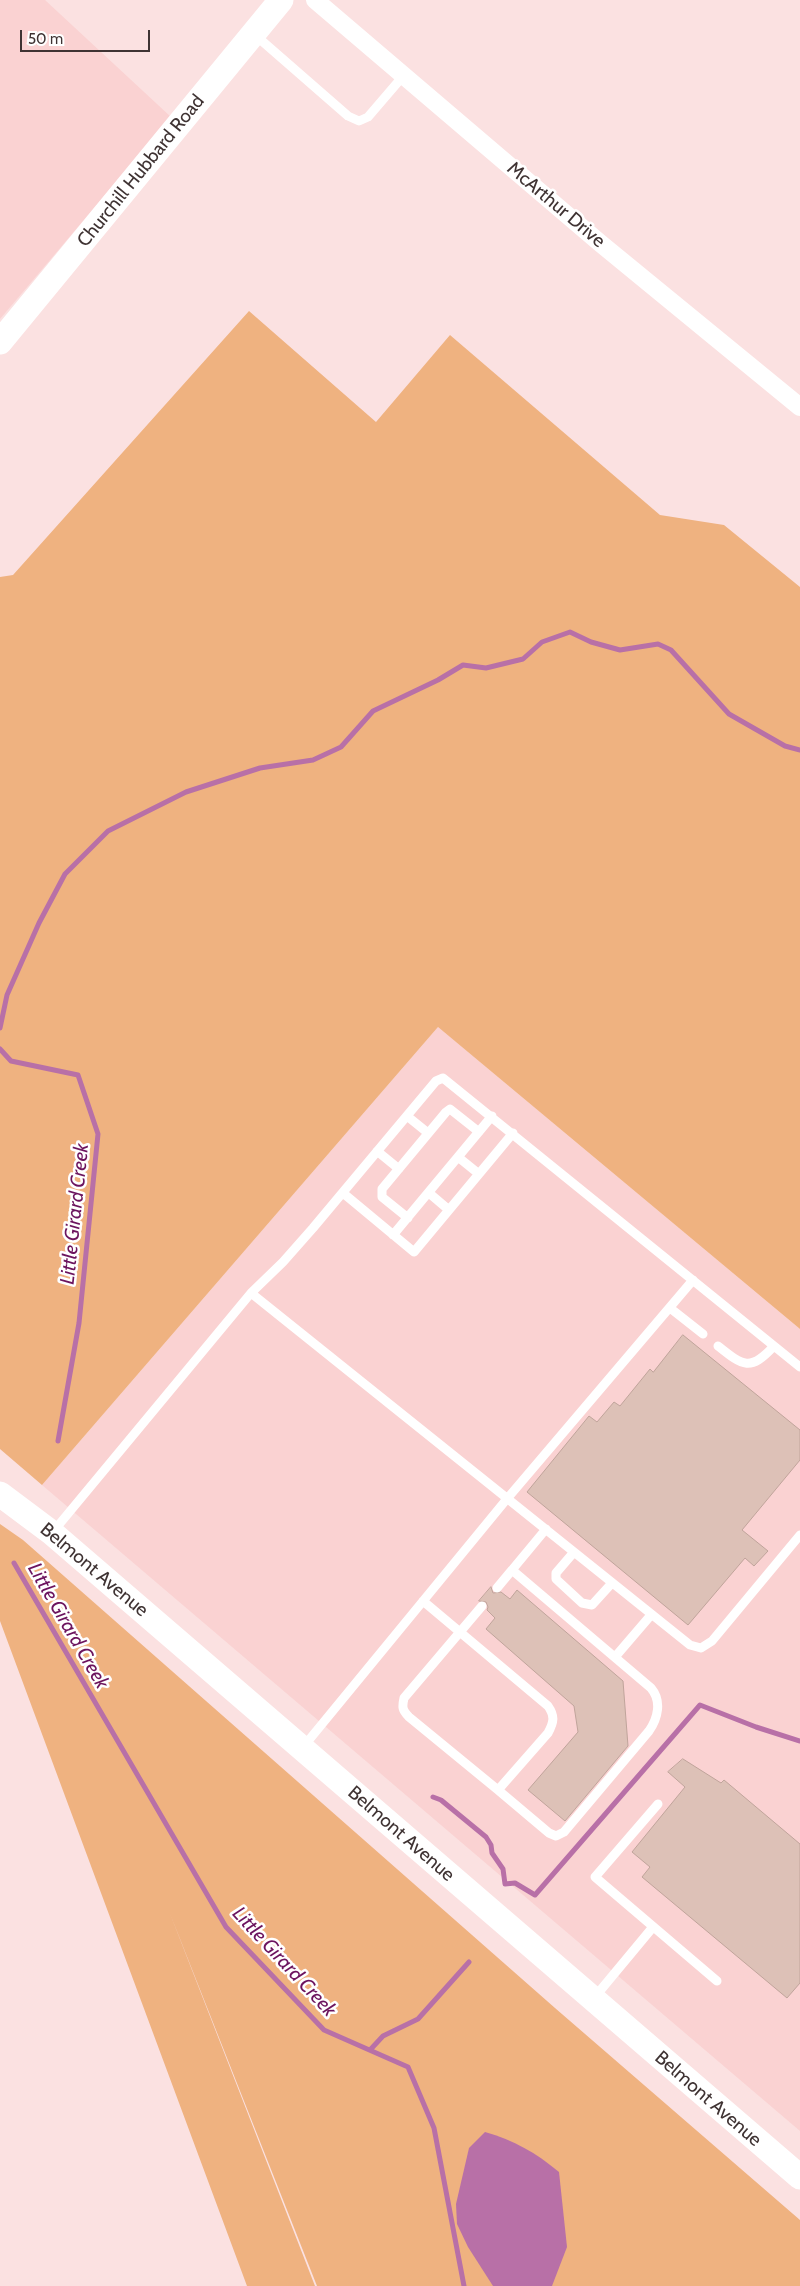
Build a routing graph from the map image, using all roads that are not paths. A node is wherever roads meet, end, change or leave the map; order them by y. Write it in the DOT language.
graph roads {
  1 [pos="281,0"];
  2 [pos="315,0"];
  3 [pos="254,34"];
  4 [pos="404,75"];
  5 [pos="0,342"];
  6 [pos="800,407"];
  7 [pos="406,1116"];
  8 [pos="492,1116"];
  9 [pos="479,1132"];
  10 [pos="428,1133"];
  11 [pos="513,1133"];
  12 [pos="377,1151"];
  13 [pos="458,1157"];
  14 [pos="399,1169"];
  15 [pos="479,1174"];
  16 [pos="343,1193"];
  17 [pos="429,1193"];
  18 [pos="449,1210"];
  19 [pos="408,1218"];
  20 [pos="393,1235"];
  21 [pos="693,1280"];
  22 [pos="251,1293"];
  23 [pos="670,1308"];
  24 [pos="703,1334"];
  25 [pos="718,1346"];
  26 [pos="774,1346"];
  27 [pos="800,1367"];
  28 [pos="0,1494"];
  29 [pos="506,1500"];
  30 [pos="546,1529"];
  31 [pos="52,1533"];
  32 [pos="800,1535"];
  33 [pos="574,1552"];
  34 [pos="512,1570"];
  35 [pos="612,1583"];
  36 [pos="497,1588"];
  37 [pos="423,1601"];
  38 [pos="482,1606"];
  39 [pos="651,1615"];
  40 [pos="460,1632"];
  41 [pos="615,1657"];
  42 [pos="302,1748"];
  43 [pos="498,1790"];
  44 [pos="658,1804"];
  45 [pos="653,1927"];
  46 [pos="717,1981"];
  47 [pos="592,2000"];
  48 [pos="800,2177"];
  1 -- 3 [label="main road, Churchill Hubbard Road"];
  2 -- 4 [label="street, McArthur Drive"];
  3 -- 4 [label="lane"];
  3 -- 5 [label="main road, Churchill Hubbard Road"];
  4 -- 6 [label="street, McArthur Drive"];
  7 -- 8 [label="lane"];
  7 -- 10 [label="lane"];
  7 -- 12 [label="lane"];
  8 -- 9 [label="lane"];
  8 -- 11 [label="lane"];
  9 -- 10 [label="lane"];
  9 -- 13 [label="lane"];
  10 -- 14 [label="lane"];
  11 -- 15 [label="lane"];
  11 -- 21 [label="lane"];
  12 -- 14 [label="lane"];
  12 -- 16 [label="lane"];
  13 -- 15 [label="lane"];
  13 -- 17 [label="lane"];
  14 -- 19 [label="lane"];
  15 -- 18 [label="lane"];
  16 -- 20 [label="lane"];
  16 -- 22 [label="lane"];
  17 -- 18 [label="lane"];
  17 -- 19 [label="lane"];
  18 -- 20 [label="lane"];
  19 -- 20 [label="lane"];
  21 -- 23 [label="lane"];
  21 -- 26 [label="lane"];
  22 -- 29 [label="lane"];
  22 -- 31 [label="lane"];
  23 -- 24 [label="lane"];
  23 -- 29 [label="lane"];
  25 -- 26 [label="lane"];
  26 -- 27 [label="lane"];
  28 -- 31 [label="main road, Belmont Avenue"];
  29 -- 30 [label="lane"];
  29 -- 37 [label="lane"];
  30 -- 33 [label="lane"];
  30 -- 34 [label="lane"];
  31 -- 42 [label="main road, Belmont Avenue"];
  32 -- 39 [label="lane"];
  33 -- 35 [label="lane"];
  33 -- 35 [label="lane"];
  34 -- 36 [label="lane"];
  34 -- 41 [label="lane"];
  35 -- 39 [label="lane"];
  37 -- 40 [label="lane"];
  37 -- 42 [label="lane"];
  38 -- 40 [label="lane"];
  39 -- 41 [label="lane"];
  40 -- 43 [label="lane"];
  40 -- 43 [label="lane"];
  41 -- 43 [label="lane"];
  42 -- 47 [label="main road, Belmont Avenue"];
  44 -- 45 [label="lane"];
  45 -- 46 [label="lane"];
  45 -- 47 [label="lane"];
  47 -- 48 [label="main road, Belmont Avenue"];
}
